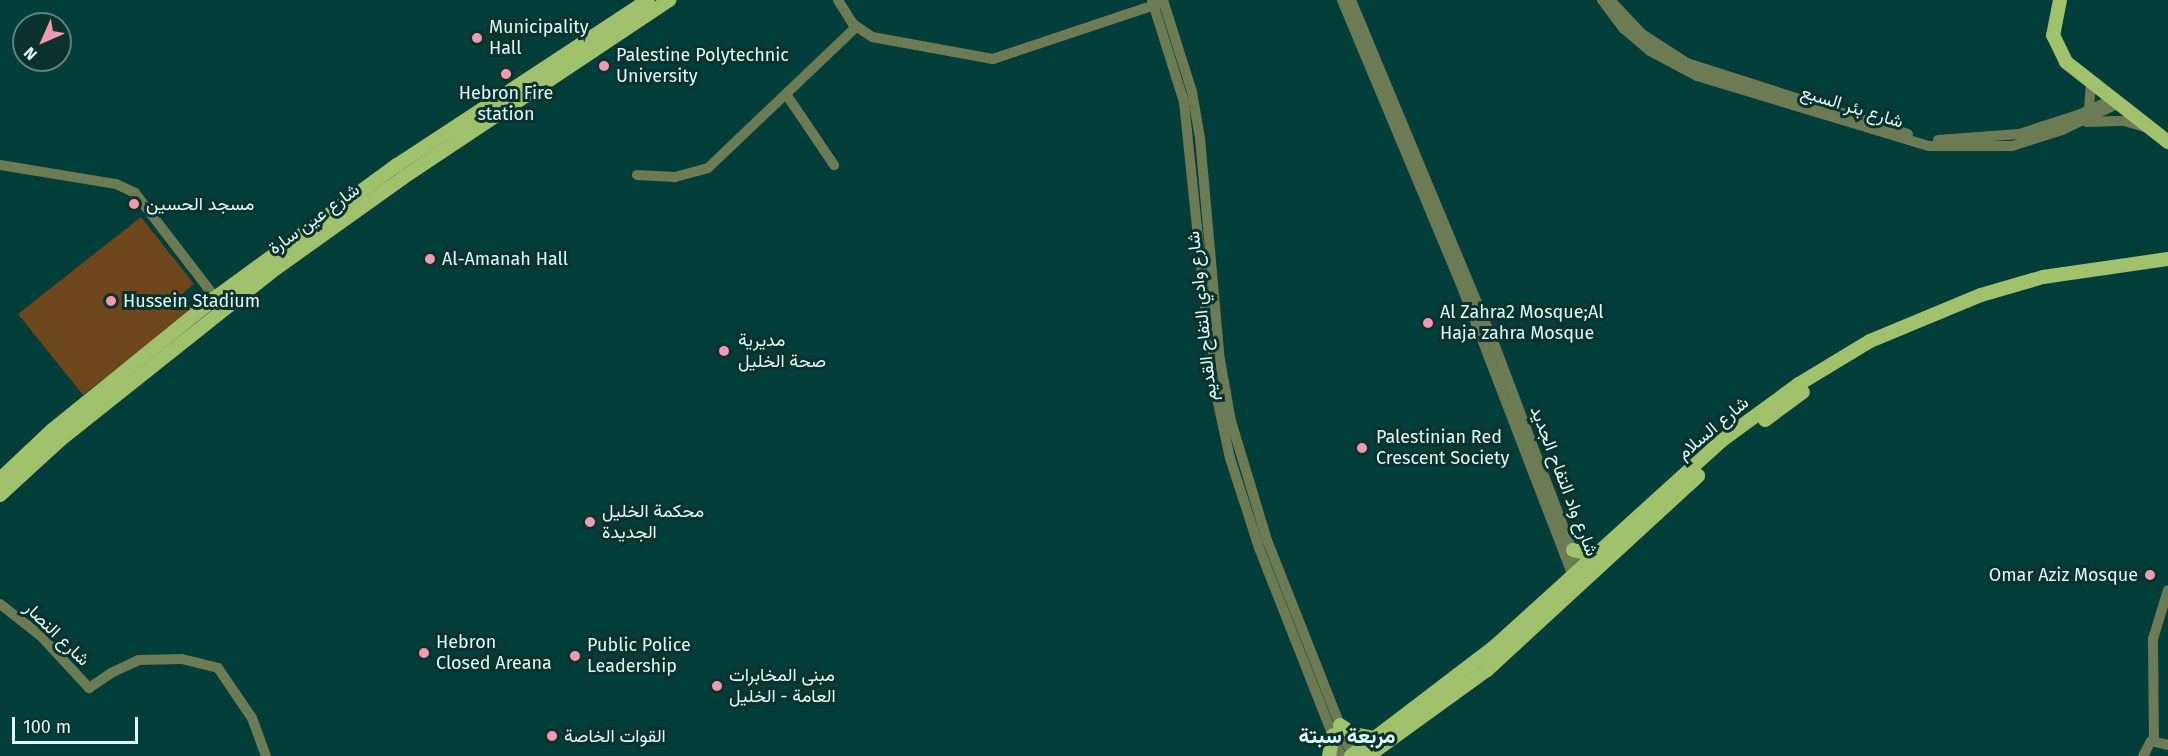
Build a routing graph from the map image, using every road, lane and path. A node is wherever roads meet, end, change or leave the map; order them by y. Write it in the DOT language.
graph roads {
  1 [pos="648,0"];
  2 [pos="669,0"];
  3 [pos="838,0"];
  4 [pos="1342,0"];
  5 [pos="1351,0"];
  6 [pos="1602,0"];
  7 [pos="1610,0"];
  8 [pos="2060,0"];
  9 [pos="1158,2"];
  10 [pos="856,27"];
  11 [pos="2091,84"];
  12 [pos="786,94"];
  13 [pos="2114,102"];
  14 [pos="2089,110"];
  15 [pos="2078,123"];
  16 [pos="2163,138"];
  17 [pos="0,165"];
  18 [pos="834,165"];
  19 [pos="637,175"];
  20 [pos="2168,259"];
  21 [pos="2168,269"];
  22 [pos="220,303"];
  23 [pos="0,479"];
  24 [pos="0,495"];
  25 [pos="1573,550"];
  26 [pos="1598,556"];
  27 [pos="1578,578"];
  28 [pos="2168,590"];
  29 [pos="0,604"];
  30 [pos="1337,730"];
  31 [pos="1374,738"];
  32 [pos="2154,741"];
  33 [pos="2168,745"];
  34 [pos="266,756"];
  35 [pos="1329,756"];
  36 [pos="1341,756"];
  37 [pos="1351,756"];
  38 [pos="1368,756"];
  39 [pos="2143,756"];
  1 -- 22 [label="main road, شارع عين سارة"];
  2 -- 22 [label="main road, شارع عين سارة"];
  3 -- 10 [label="street"];
  4 -- 27 [label="street, شارع واد التفاح الجديد"];
  5 -- 25 [label="street, شارع واد التفاح الجديد"];
  6 -- 15 [label="street, شارع بئر السبع"];
  7 -- 14 [label="street, شارع بئر السبع"];
  8 -- 11 [label="main road"];
  9 -- 10 [label="street"];
  9 -- 30 [label="street, شارع وادي التفاح القديم"];
  10 -- 12 [label="street"];
  11 -- 13 [label="main road"];
  11 -- 14 [label="street"];
  12 -- 18 [label="street"];
  12 -- 19 [label="street"];
  13 -- 14 [label="street, شارع بئر السبع"];
  13 -- 15 [label="street, شارع بئر السبع"];
  13 -- 16 [label="main road"];
  15 -- 16 [label="street"];
  17 -- 22 [label="street"];
  20 -- 26 [label="main road, شارع السلام"];
  21 -- 27 [label="main road, شارع السلام"];
  22 -- 23 [label="main road, شارع عين سارة"];
  22 -- 24 [label="main road, شارع عين سارة"];
  25 -- 26 [label="main road"];
  25 -- 27 [label="street, شارع واد التفاح الجديد"];
  26 -- 27 [label="main road, شارع السلام"];
  27 -- 31 [label="main road, شارع السلام"];
  27 -- 38 [label="main road, شارع السلام"];
  28 -- 32 [label="street"];
  29 -- 34 [label="street, شارع النصار"];
  30 -- 31 [label="main road"];
  30 -- 35 [label="main road"];
  30 -- 36 [label="street, شارع وادي التفاح القديم"];
  30 -- 37 [label="street, شارع وادي التفاح القديم"];
  31 -- 37 [label="main road, شارع السلام"];
  32 -- 33 [label="street"];
  32 -- 39 [label="street"];
}
